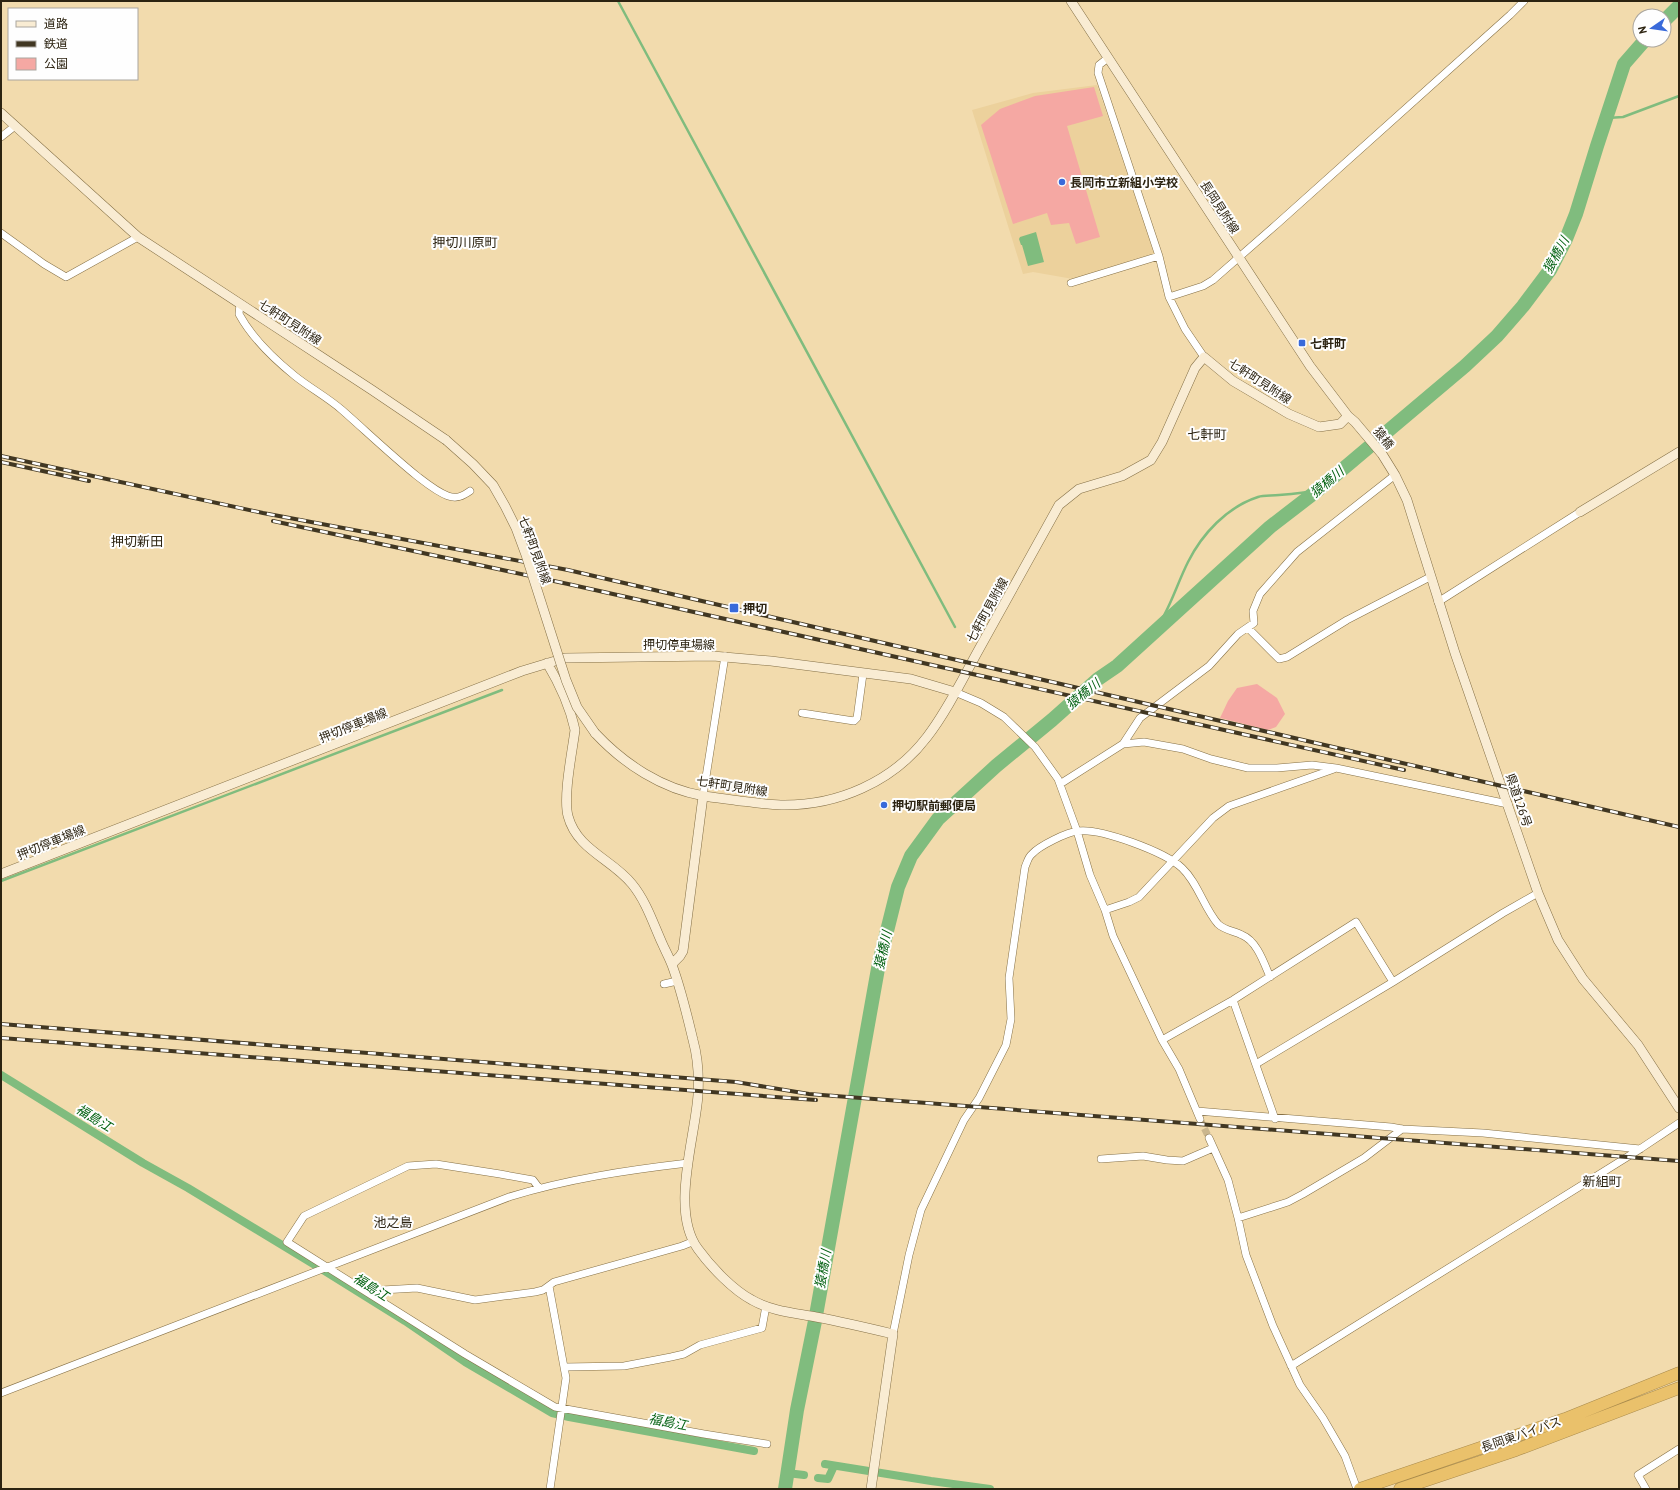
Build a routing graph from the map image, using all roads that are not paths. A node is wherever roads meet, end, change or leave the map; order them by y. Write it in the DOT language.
graph roads {
  1 [pos="1071,1"];
  2 [pos="1524,1"];
  3 [pos="1108,58"];
  4 [pos="1,113"];
  5 [pos="15,126"];
  6 [pos="1,138"];
  7 [pos="1,233"];
  8 [pos="138,237"];
  9 [pos="1159,256"];
  10 [pos="1239,257"];
  11 [pos="1072,283"];
  12 [pos="1169,297"];
  13 [pos="240,304"];
  14 [pos="1204,357"];
  15 [pos="1352,419"];
  16 [pos="1679,452"];
  17 [pos="1394,472"];
  18 [pos="470,491"];
  19 [pos="1580,512"];
  20 [pos="1430,577"];
  21 [pos="1438,602"];
  22 [pos="1248,628"];
  23 [pos="725,656"];
  24 [pos="546,663"];
  25 [pos="863,674"];
  26 [pos="955,692"];
  27 [pos="802,713"];
  28 [pos="1123,744"];
  29 [pos="1336,768"];
  30 [pos="1060,784"];
  31 [pos="703,796"];
  32 [pos="1508,804"];
  33 [pos="1078,831"];
  34 [pos="1173,860"];
  35 [pos="1,874"];
  36 [pos="1538,893"];
  37 [pos="1105,910"];
  38 [pos="672,964"];
  39 [pos="1270,977"];
  40 [pos="677,981"];
  41 [pos="1393,982"];
  42 [pos="664,984"];
  43 [pos="1233,1000"];
  44 [pos="1162,1040"];
  45 [pos="1256,1064"];
  46 [pos="1679,1108"];
  47 [pos="1197,1111"];
  48 [pos="1200,1119"];
  49 [pos="1275,1119"];
  50 [pos="1679,1124"];
  51 [pos="1402,1129"];
  52 [pos="1209,1138"];
  53 [pos="1214,1148"];
  54 [pos="1640,1149"];
  55 [pos="1101,1159"];
  56 [pos="688,1163"];
  57 [pos="539,1188"];
  58 [pos="1238,1218"];
  59 [pos="692,1242"];
  60 [pos="326,1267"];
  61 [pos="549,1286"];
  62 [pos="370,1294"];
  63 [pos="766,1306"];
  64 [pos="893,1334"];
  65 [pos="1291,1366"];
  66 [pos="565,1367"];
  67 [pos="1679,1373"];
  68 [pos="1679,1388"];
  69 [pos="1,1392"];
  70 [pos="562,1409"];
  71 [pos="767,1444"];
  72 [pos="1679,1449"];
  73 [pos="550,1489"];
  74 [pos="871,1489"];
  75 [pos="1357,1489"];
  76 [pos="1360,1489"];
  77 [pos="1400,1489"];
  78 [pos="1646,1489"];
  1 -- 3 [label="main road, 長岡見附線"];
  2 -- 10 [label="street"];
  3 -- 9 [label="street"];
  3 -- 10 [label="main road, 長岡見附線"];
  4 -- 5 [label="main road, 七軒町見附線"];
  5 -- 6 [label="street"];
  5 -- 8 [label="main road, 七軒町見附線"];
  7 -- 8 [label="street"];
  8 -- 13 [label="main road, 七軒町見附線"];
  9 -- 11 [label="street"];
  9 -- 12 [label="street"];
  10 -- 12 [label="street"];
  10 -- 15 [label="main road, 長岡見附線"];
  12 -- 14 [label="street"];
  13 -- 18 [label="street"];
  13 -- 31 [label="main road, 七軒町見附線, bridge"];
  14 -- 15 [label="main road, 七軒町見附線"];
  14 -- 26 [label="main road, 七軒町見附線"];
  15 -- 17 [label="main road, 猿橋"];
  16 -- 19 [label="main road"];
  17 -- 20 [label="main road, 県道126号"];
  17 -- 22 [label="street"];
  19 -- 21 [label="street"];
  20 -- 21 [label="main road, 県道126号"];
  20 -- 22 [label="street"];
  21 -- 32 [label="main road, 県道126号"];
  22 -- 28 [label="street"];
  23 -- 24 [label="main road, 押切停車場線"];
  23 -- 25 [label="main road, 押切停車場線"];
  23 -- 31 [label="street"];
  24 -- 35 [label="main road, 押切停車場線"];
  24 -- 38 [label="main road"];
  25 -- 26 [label="main road, 押切停車場線"];
  25 -- 27 [label="street"];
  26 -- 30 [label="street"];
  26 -- 31 [label="main road, 七軒町見附線"];
  28 -- 29 [label="street"];
  28 -- 30 [label="street"];
  29 -- 32 [label="street"];
  29 -- 34 [label="street"];
  30 -- 33 [label="street"];
  31 -- 38 [label="main road"];
  32 -- 36 [label="main road, 県道126号"];
  33 -- 34 [label="street"];
  33 -- 37 [label="street"];
  33 -- 64 [label="street"];
  34 -- 37 [label="street"];
  34 -- 39 [label="street"];
  36 -- 41 [label="street"];
  36 -- 46 [label="main road, 県道126号"];
  37 -- 44 [label="street"];
  38 -- 40 [label="main road"];
  39 -- 41 [label="street"];
  39 -- 43 [label="street"];
  40 -- 42 [label="street"];
  40 -- 56 [label="main road"];
  41 -- 45 [label="street"];
  43 -- 44 [label="street"];
  43 -- 45 [label="street"];
  44 -- 47 [label="street"];
  45 -- 49 [label="street"];
  47 -- 48 [label="street"];
  47 -- 49 [label="street"];
  49 -- 51 [label="street"];
  50 -- 54 [label="street"];
  51 -- 54 [label="street"];
  51 -- 58 [label="street"];
  52 -- 53 [label="street"];
  53 -- 55 [label="street"];
  53 -- 58 [label="street"];
  54 -- 65 [label="street"];
  56 -- 57 [label="street"];
  56 -- 59 [label="main road"];
  57 -- 60 [label="street"];
  57 -- 60 [label="street"];
  58 -- 65 [label="street"];
  59 -- 61 [label="street"];
  59 -- 63 [label="main road"];
  60 -- 62 [label="street"];
  60 -- 69 [label="street"];
  61 -- 62 [label="street"];
  61 -- 66 [label="street"];
  62 -- 70 [label="street"];
  63 -- 64 [label="main road"];
  63 -- 66 [label="street"];
  64 -- 74 [label="main road"];
  65 -- 75 [label="street"];
  66 -- 70 [label="street"];
  67 -- 76 [label="highway, 長岡東バイパス"];
  68 -- 77 [label="highway, 長岡東バイパス"];
  70 -- 71 [label="street"];
  70 -- 73 [label="street"];
  72 -- 78 [label="street"];
}
